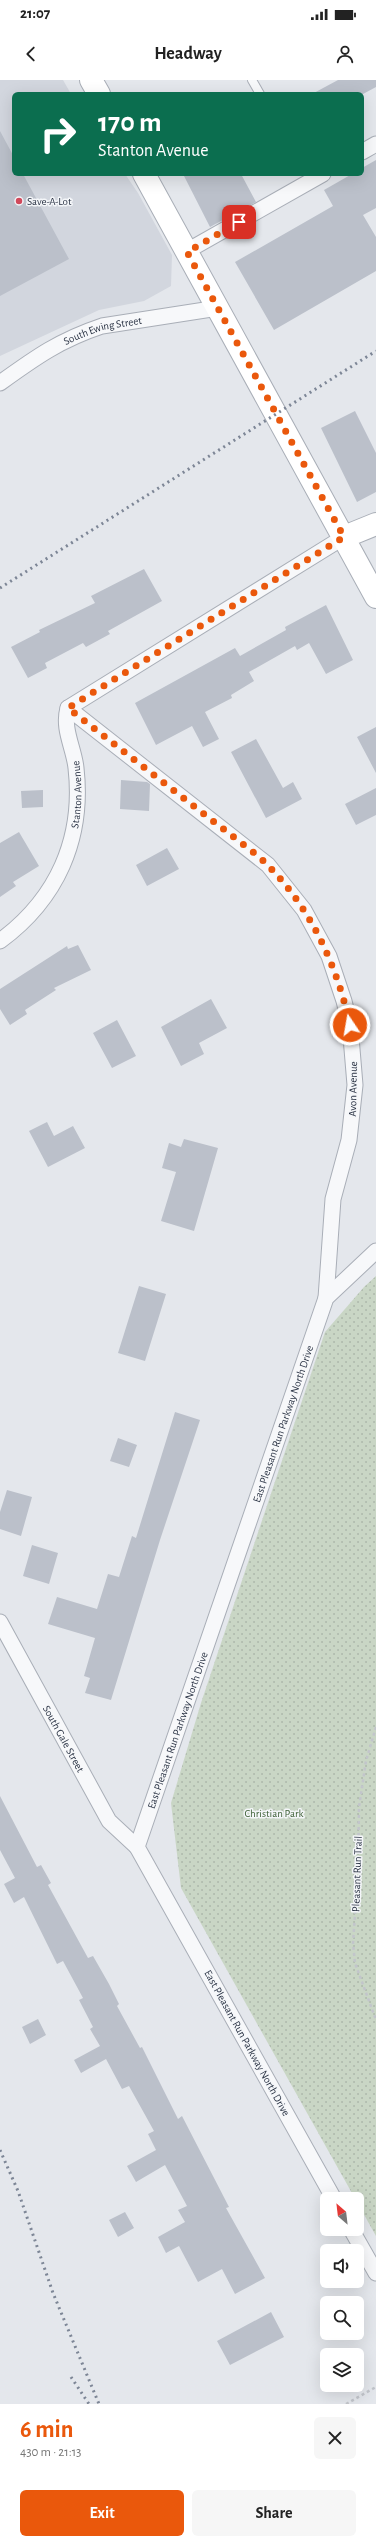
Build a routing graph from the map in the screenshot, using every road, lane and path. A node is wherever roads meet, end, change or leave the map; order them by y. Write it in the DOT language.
graph roads {
  1 [pos="91,80"];
  2 [pos="252,80"];
  3 [pos="98,92"];
  4 [pos="259,92"];
  5 [pos="376,144"];
  6 [pos="364,151"];
  7 [pos="145,176"];
  8 [pos="305,178"];
  9 [pos="187,252"];
  10 [pos="218,308"];
  11 [pos="0,383"];
  12 [pos="376,524"];
  13 [pos="344,537"];
  14 [pos="376,597"];
  15 [pos="68,708"];
  16 [pos="0,941"];
  17 [pos="376,1251"];
  18 [pos="326,1298"];
  19 [pos="0,1622"];
  20 [pos="376,1727"];
  21 [pos="137,1847"];
  22 [pos="376,2020"];
  23 [pos="330,2192"];
  24 [pos="355,2236"];
  25 [pos="376,2274"];
  26 [pos="376,2387"];
  27 [pos="346,2404"];
  1 -- 3 [label="main road"];
  2 -- 4 [label="lane"];
  5 -- 6 [label="street"];
  7 -- 9 [label="main road"];
  8 -- 9 [label="street"];
  9 -- 10 [label="main road"];
  10 -- 11 [label="street, South Ewing Street"];
  10 -- 13 [label="main road"];
  12 -- 13 [label="main road"];
  13 -- 14 [label="main road"];
  13 -- 15 [label="street"];
  15 -- 16 [label="street, Stanton Avenue"];
  15 -- 18 [label="street, Avon Avenue"];
  17 -- 18 [label="street, East Pleasant Run Parkway North Drive"];
  18 -- 21 [label="street, East Pleasant Run Parkway North Drive"];
  19 -- 21 [label="street, South Gale Street"];
  20 -- 22 [label="path, Pleasant Run Trail"];
  21 -- 23 [label="street, East Pleasant Run Parkway North Drive"];
  24 -- 25 [label="street"];
  26 -- 27 [label="path"];
}
